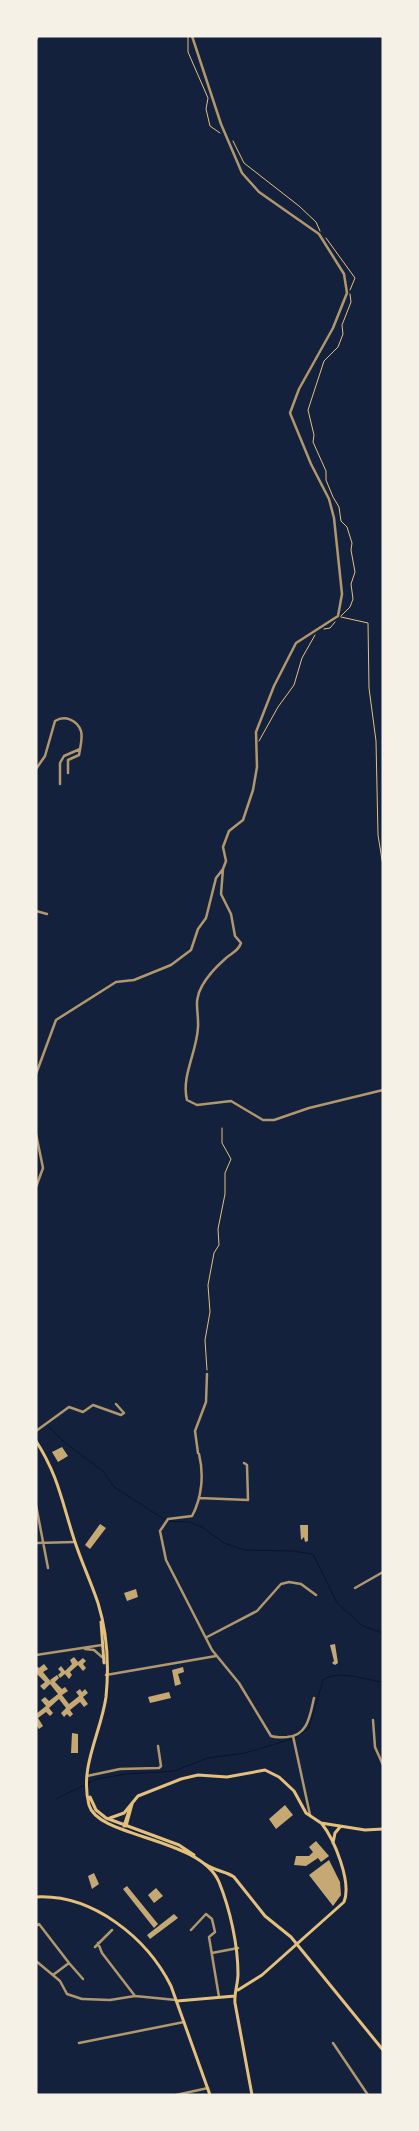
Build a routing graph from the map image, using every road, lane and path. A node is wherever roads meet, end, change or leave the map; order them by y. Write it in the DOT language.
graph roads {
  1 [pos="39,36"];
  2 [pos="192,36"];
  3 [pos="36,41"];
  4 [pos="338,616"];
  5 [pos="80,748"];
  6 [pos="36,769"];
  7 [pos="68,772"];
  8 [pos="60,784"];
  9 [pos="383,866"];
  10 [pos="223,869"];
  11 [pos="36,911"];
  12 [pos="47,914"];
  13 [pos="36,1074"];
  14 [pos="383,1090"];
  15 [pos="222,1128"];
  16 [pos="36,1134"];
  17 [pos="36,1187"];
  18 [pos="207,1374"];
  19 [pos="116,1404"];
  20 [pos="36,1431"];
  21 [pos="36,1441"];
  22 [pos="244,1463"];
  23 [pos="199,1498"];
  24 [pos="36,1505"];
  25 [pos="75,1542"];
  26 [pos="36,1543"];
  27 [pos="44,1543"];
  28 [pos="48,1568"];
  29 [pos="383,1572"];
  30 [pos="355,1588"];
  31 [pos="316,1595"];
  32 [pos="102,1620"];
  33 [pos="207,1638"];
  34 [pos="102,1645"];
  35 [pos="81,1648"];
  36 [pos="94,1650"];
  37 [pos="104,1650"];
  38 [pos="212,1650"];
  39 [pos="36,1655"];
  40 [pos="208,1656"];
  41 [pos="216,1656"];
  42 [pos="104,1658"];
  43 [pos="106,1675"];
  44 [pos="314,1698"];
  45 [pos="102,1716"];
  46 [pos="373,1720"];
  47 [pos="294,1738"];
  48 [pos="158,1746"];
  49 [pos="383,1765"];
  50 [pos="87,1777"];
  51 [pos="88,1789"];
  52 [pos="132,1803"];
  53 [pos="311,1817"];
  54 [pos="106,1818"];
  55 [pos="321,1823"];
  56 [pos="332,1825"];
  57 [pos="125,1826"];
  58 [pos="341,1827"];
  59 [pos="383,1829"];
  60 [pos="336,1832"];
  61 [pos="328,1833"];
  62 [pos="332,1844"];
  63 [pos="222,1873"];
  64 [pos="219,1882"];
  65 [pos="36,1897"];
  66 [pos="36,1926"];
  67 [pos="112,1930"];
  68 [pos="190,1930"];
  69 [pos="98,1943"];
  70 [pos="296,1944"];
  71 [pos="95,1946"];
  72 [pos="238,1948"];
  73 [pos="212,1953"];
  74 [pos="36,1961"];
  75 [pos="69,1962"];
  76 [pos="53,1975"];
  77 [pos="83,1980"];
  78 [pos="238,1990"];
  79 [pos="135,1996"];
  80 [pos="235,1996"];
  81 [pos="220,1998"];
  82 [pos="177,2000"];
  83 [pos="184,2022"];
  84 [pos="78,2043"];
  85 [pos="333,2043"];
  86 [pos="383,2050"];
  87 [pos="208,2088"];
  88 [pos="176,2095"];
  89 [pos="210,2095"];
  90 [pos="252,2095"];
  91 [pos="368,2095"];
  1 -- 3 [label="path"];
  2 -- 4 [label="street"];
  4 -- 9 [label="path"];
  4 -- 10 [label="street"];
  5 -- 6 [label="street"];
  5 -- 7 [label="street"];
  5 -- 8 [label="street"];
  10 -- 13 [label="street"];
  10 -- 14 [label="street"];
  11 -- 12 [label="street"];
  15 -- 18 [label="path"];
  16 -- 17 [label="street"];
  18 -- 23 [label="street"];
  19 -- 20 [label="street"];
  21 -- 25 [label="main road"];
  22 -- 23 [label="street"];
  23 -- 33 [label="street"];
  24 -- 27 [label="street"];
  25 -- 27 [label="street"];
  25 -- 32 [label="main road"];
  26 -- 27 [label="street"];
  27 -- 28 [label="street"];
  29 -- 30 [label="street"];
  31 -- 33 [label="street"];
  32 -- 34 [label="main road"];
  32 -- 37 [label="main road"];
  33 -- 38 [label="street"];
  34 -- 35 [label="street"];
  34 -- 37 [label="main road"];
  35 -- 36 [label="street"];
  35 -- 39 [label="street"];
  36 -- 37 [label="street"];
  36 -- 42 [label="street"];
  37 -- 42 [label="main road"];
  38 -- 40 [label="street"];
  38 -- 41 [label="street"];
  40 -- 41 [label="street"];
  40 -- 43 [label="street"];
  41 -- 47 [label="street"];
  42 -- 43 [label="main road"];
  42 -- 45 [label="main road"];
  43 -- 45 [label="main road"];
  44 -- 47 [label="street"];
  45 -- 50 [label="main road"];
  46 -- 49 [label="street"];
  47 -- 53 [label="street"];
  48 -- 50 [label="street"];
  50 -- 51 [label="main road"];
  51 -- 54 [label="main road"];
  51 -- 57 [label="main road"];
  52 -- 53 [label="main road"];
  52 -- 54 [label="main road"];
  52 -- 57 [label="main road"];
  53 -- 55 [label="main road"];
  54 -- 57 [label="main road"];
  55 -- 56 [label="main road"];
  55 -- 61 [label="main road"];
  56 -- 58 [label="main road"];
  56 -- 60 [label="main road"];
  56 -- 61 [label="main road"];
  57 -- 63 [label="main road"];
  57 -- 64 [label="main road"];
  58 -- 59 [label="main road"];
  58 -- 60 [label="main road"];
  60 -- 61 [label="main road"];
  60 -- 62 [label="main road"];
  61 -- 62 [label="main road"];
  62 -- 70 [label="main road"];
  63 -- 64 [label="main road"];
  63 -- 70 [label="main road"];
  64 -- 72 [label="main road"];
  65 -- 82 [label="main road"];
  66 -- 75 [label="street"];
  67 -- 69 [label="street"];
  68 -- 73 [label="street"];
  69 -- 71 [label="street"];
  69 -- 79 [label="street"];
  70 -- 78 [label="main road"];
  70 -- 86 [label="main road"];
  72 -- 73 [label="street"];
  72 -- 78 [label="main road"];
  73 -- 81 [label="street"];
  74 -- 76 [label="street"];
  75 -- 76 [label="street"];
  75 -- 77 [label="street"];
  76 -- 79 [label="street"];
  78 -- 80 [label="main road"];
  79 -- 82 [label="street"];
  80 -- 81 [label="main road"];
  80 -- 90 [label="main road"];
  81 -- 82 [label="main road"];
  82 -- 83 [label="main road"];
  83 -- 84 [label="street"];
  83 -- 87 [label="main road"];
  85 -- 91 [label="street"];
  87 -- 88 [label="street"];
  87 -- 89 [label="main road"];
}
